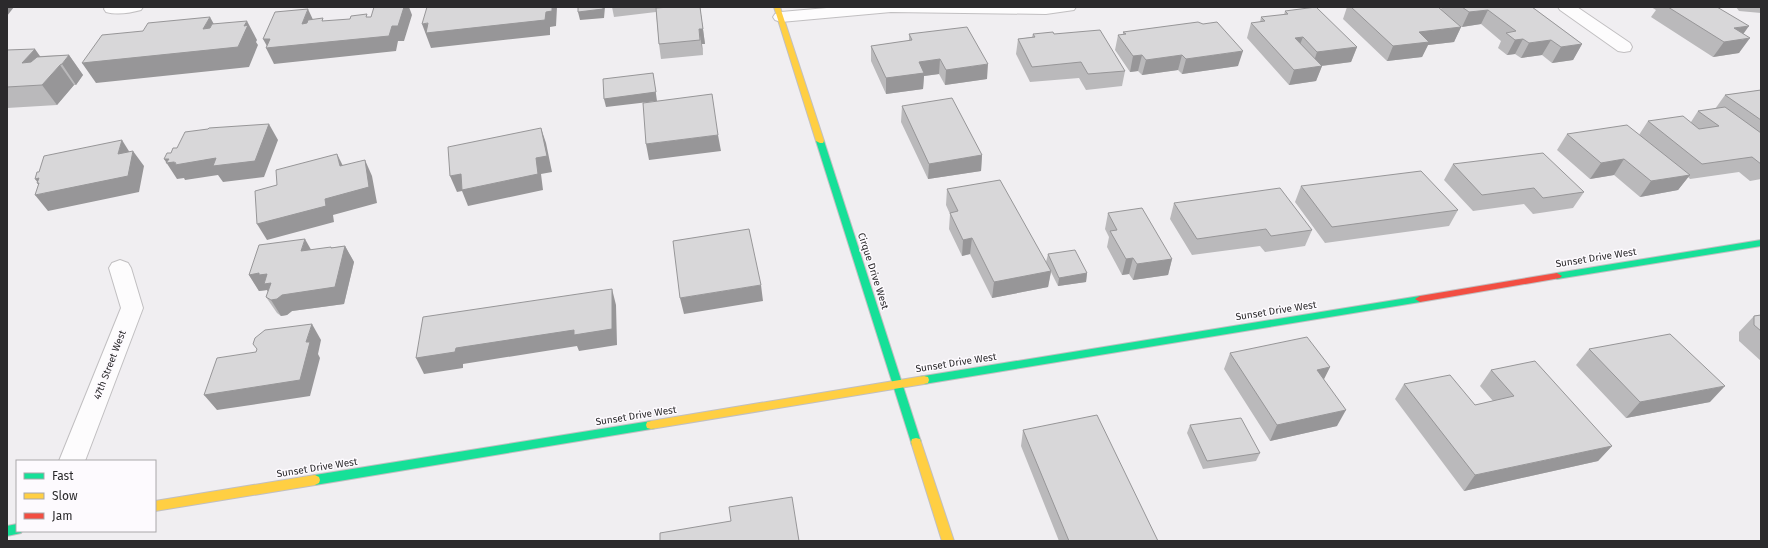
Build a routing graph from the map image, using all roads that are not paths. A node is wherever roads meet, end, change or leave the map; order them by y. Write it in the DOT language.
graph roads {
  1 [pos="135,7"];
  2 [pos="1068,7"];
  3 [pos="1566,7"];
  4 [pos="112,9"];
  5 [pos="779,12"];
  6 [pos="1624,47"];
  7 [pos="1761,243"];
  8 [pos="120,268"];
  9 [pos="898,383"];
  10 [pos="72,460"];
  11 [pos="156,506"];
  12 [pos="948,541"];
  1 -- 4 [label="street"];
  2 -- 5 [label="street"];
  3 -- 6 [label="street"];
  5 -- 9 [label="street, Cirque Drive West"];
  7 -- 9 [label="street, Sunset Drive West"];
  8 -- 10 [label="street, 47th Street West"];
  9 -- 11 [label="street, Sunset Drive West"];
  9 -- 12 [label="street, Cirque Drive West"];
}
